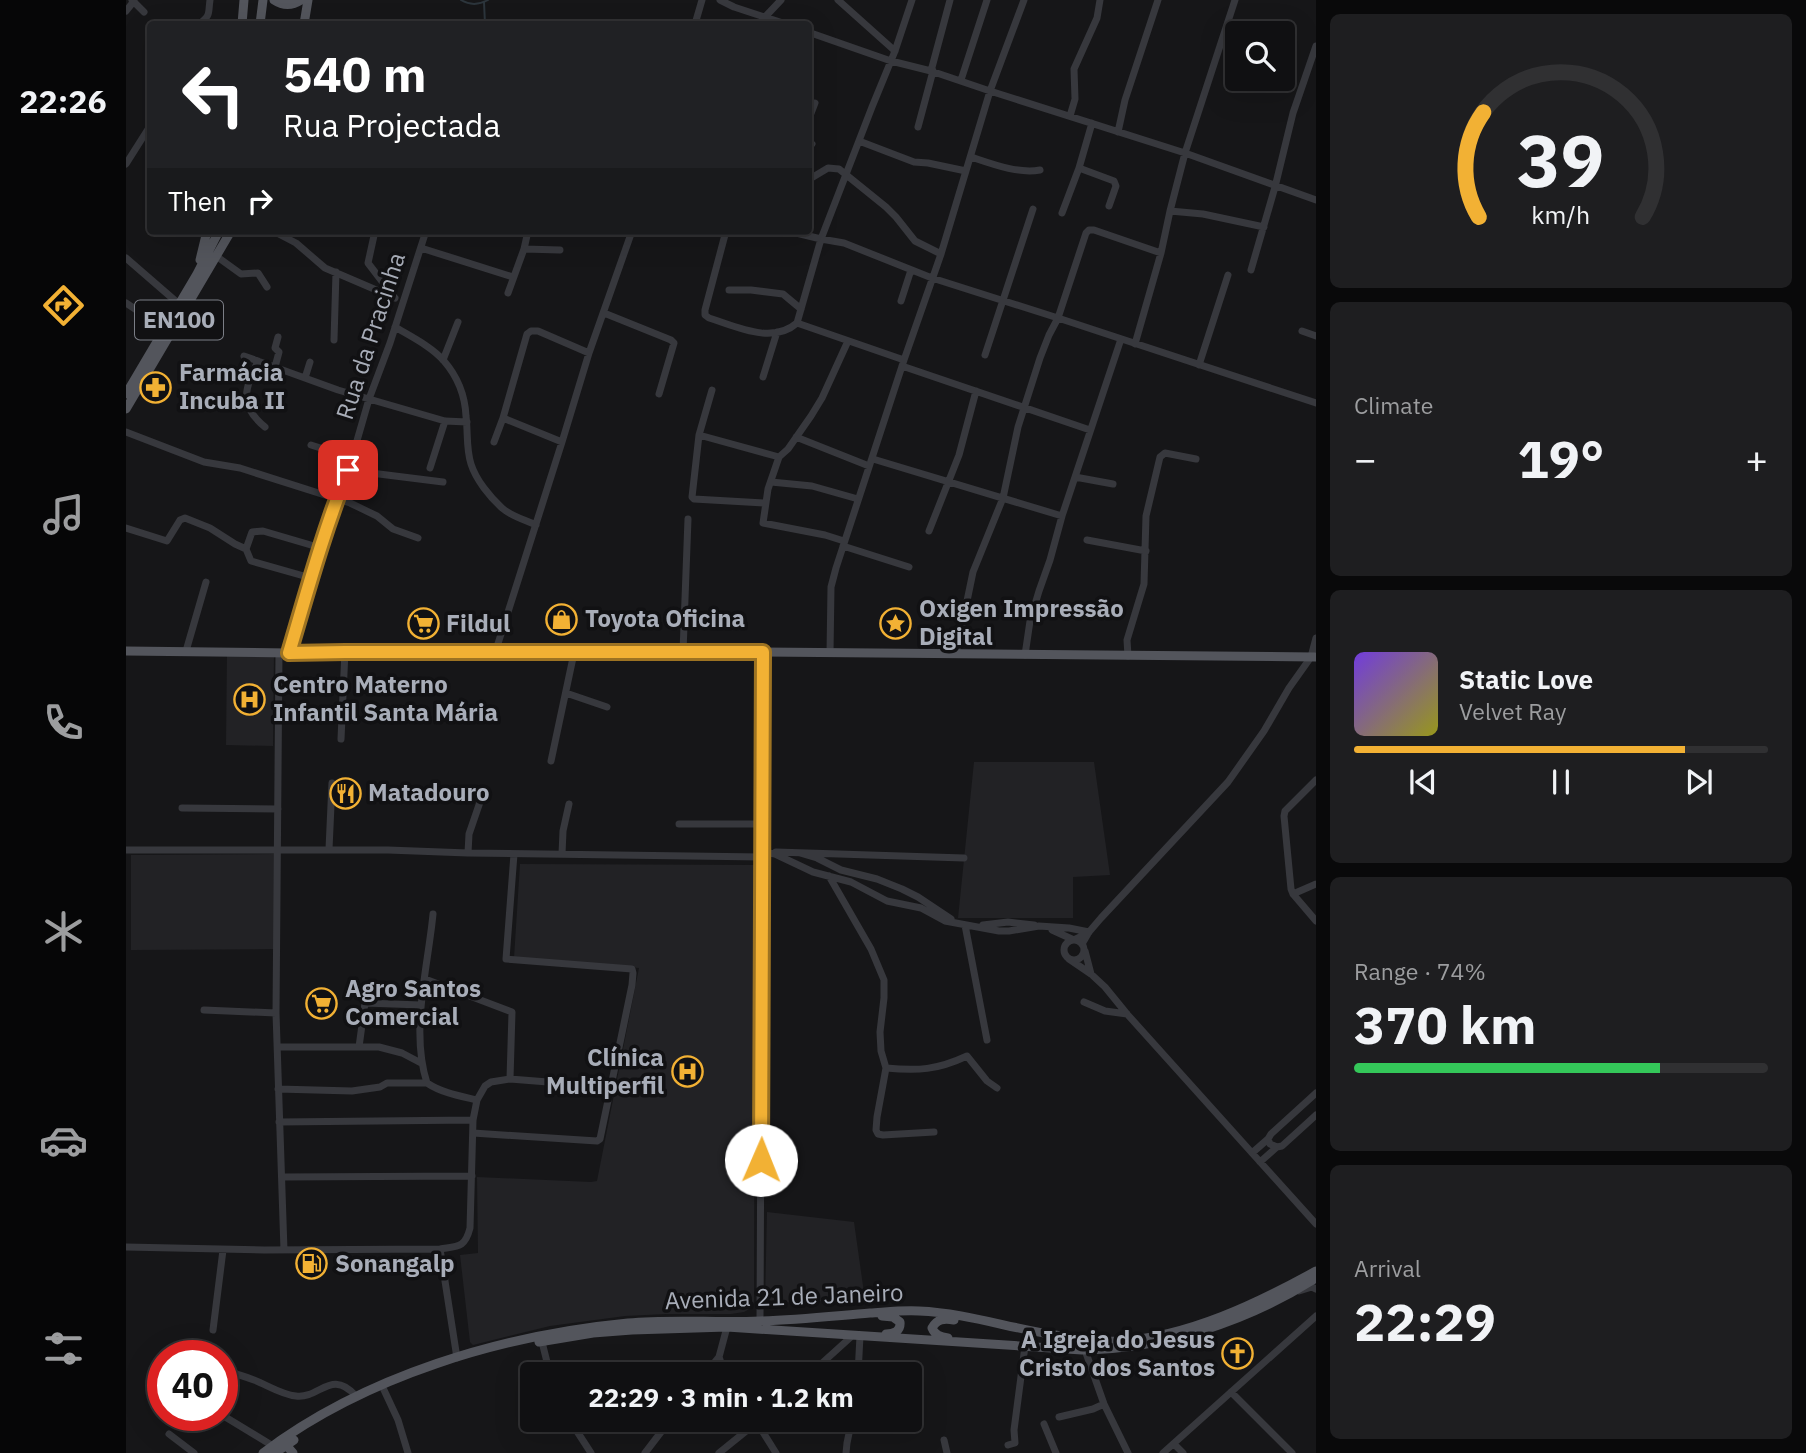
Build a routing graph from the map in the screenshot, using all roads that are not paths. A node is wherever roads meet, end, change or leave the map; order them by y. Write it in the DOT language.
graph roads {
  1 [pos="210,0"];
  2 [pos="244,0"];
  3 [pos="263,0"];
  4 [pos="274,0"];
  5 [pos="301,0"];
  6 [pos="307,0"];
  7 [pos="702,0"];
  8 [pos="720,0"];
  9 [pos="781,0"];
  10 [pos="912,0"];
  11 [pos="950,0"];
  12 [pos="987,0"];
  13 [pos="1024,0"];
  14 [pos="1100,0"];
  15 [pos="1158,0"];
  16 [pos="1235,0"];
  17 [pos="133,1"];
  18 [pos="843,2"];
  19 [pos="126,11"];
  20 [pos="144,12"];
  21 [pos="765,18"];
  22 [pos="203,21"];
  23 [pos="242,21"];
  24 [pos="260,21"];
  25 [pos="304,21"];
  26 [pos="696,21"];
  27 [pos="776,21"];
  28 [pos="812,33"];
  29 [pos="1316,46"];
  30 [pos="895,51"];
  31 [pos="891,61"];
  32 [pos="932,71"];
  33 [pos="961,80"];
  34 [pos="990,92"];
  35 [pos="815,103"];
  36 [pos="812,111"];
  37 [pos="1070,117"];
  38 [pos="1092,123"];
  39 [pos="918,127"];
  40 [pos="147,131"];
  41 [pos="1118,132"];
  42 [pos="859,141"];
  43 [pos="1185,153"];
  44 [pos="971,157"];
  45 [pos="126,164"];
  46 [pos="1079,167"];
  47 [pos="1040,170"];
  48 [pos="967,171"];
  49 [pos="846,175"];
  50 [pos="812,178"];
  51 [pos="1275,187"];
  52 [pos="1316,200"];
  53 [pos="1109,206"];
  54 [pos="1032,209"];
  55 [pos="1170,211"];
  56 [pos="1062,213"];
  57 [pos="1264,227"];
  58 [pos="206,235"];
  59 [pos="217,235"];
  60 [pos="229,235"];
  61 [pos="281,235"];
  62 [pos="373,235"];
  63 [pos="425,235"];
  64 [pos="527,235"];
  65 [pos="631,235"];
  66 [pos="725,235"];
  67 [pos="804,235"];
  68 [pos="821,239"];
  69 [pos="421,248"];
  70 [pos="524,249"];
  71 [pos="561,250"];
  72 [pos="1161,253"];
  73 [pos="941,254"];
  74 [pos="216,256"];
  75 [pos="126,258"];
  76 [pos="1251,270"];
  77 [pos="911,271"];
  78 [pos="336,272"];
  79 [pos="197,274"];
  80 [pos="1228,275"];
  81 [pos="513,277"];
  82 [pos="932,278"];
  83 [pos="267,287"];
  84 [pos="729,290"];
  85 [pos="508,293"];
  86 [pos="395,298"];
  87 [pos="1004,300"];
  88 [pos="901,301"];
  89 [pos="404,302"];
  90 [pos="126,303"];
  91 [pos="179,304"];
  92 [pos="801,309"];
  93 [pos="604,313"];
  94 [pos="1058,318"];
  95 [pos="458,322"];
  96 [pos="797,323"];
  97 [pos="395,327"];
  98 [pos="165,329"];
  99 [pos="1303,331"];
  100 [pos="778,332"];
  101 [pos="1316,336"];
  102 [pos="278,337"];
  103 [pos="1121,339"];
  104 [pos="334,340"];
  105 [pos="848,341"];
  106 [pos="1135,344"];
  107 [pos="589,353"];
  108 [pos="985,355"];
  109 [pos="244,356"];
  110 [pos="443,359"];
  111 [pos="258,361"];
  112 [pos="310,362"];
  113 [pos="903,363"];
  114 [pos="1199,365"];
  115 [pos="275,367"];
  116 [pos="763,377"];
  117 [pos="305,378"];
  118 [pos="712,390"];
  119 [pos="976,391"];
  120 [pos="126,394"];
  121 [pos="659,394"];
  122 [pos="369,398"];
  123 [pos="1316,403"];
  124 [pos="1024,408"];
  125 [pos="126,410"];
  126 [pos="503,418"];
  127 [pos="444,421"];
  128 [pos="467,422"];
  129 [pos="265,427"];
  130 [pos="1090,430"];
  131 [pos="126,432"];
  132 [pos="699,435"];
  133 [pos="796,437"];
  134 [pos="494,442"];
  135 [pos="562,442"];
  136 [pos="310,445"];
  137 [pos="779,457"];
  138 [pos="352,458"];
  139 [pos="1196,459"];
  140 [pos="871,462"];
  141 [pos="430,468"];
  142 [pos="348,470"];
  143 [pos="1074,477"];
  144 [pos="443,482"];
  145 [pos="771,482"];
  146 [pos="949,482"];
  147 [pos="1113,484"];
  148 [pos="337,498"];
  149 [pos="1003,498"];
  150 [pos="858,499"];
  151 [pos="764,503"];
  152 [pos="1062,516"];
  153 [pos="688,519"];
  154 [pos="536,525"];
  155 [pos="126,528"];
  156 [pos="929,531"];
  157 [pos="418,538"];
  158 [pos="1087,540"];
  159 [pos="843,544"];
  160 [pos="321,548"];
  161 [pos="246,549"];
  162 [pos="1146,551"];
  163 [pos="909,567"];
  164 [pos="311,578"];
  165 [pos="206,582"];
  166 [pos="1316,638"];
  167 [pos="126,651"];
  168 [pos="186,651"];
  169 [pos="345,652"];
  170 [pos="683,652"];
  171 [pos="763,652"];
  172 [pos="284,653"];
  173 [pos="495,653"];
  174 [pos="574,653"];
  175 [pos="830,653"];
  176 [pos="956,654"];
  177 [pos="1025,654"];
  178 [pos="1128,656"];
  179 [pos="1313,657"];
  180 [pos="566,693"];
  181 [pos="607,707"];
  182 [pos="341,738"];
  183 [pos="551,761"];
  184 [pos="1316,780"];
  185 [pos="332,783"];
  186 [pos="480,802"];
  187 [pos="569,804"];
  188 [pos="182,808"];
  189 [pos="278,809"];
  190 [pos="679,824"];
  191 [pos="762,824"];
  192 [pos="330,849"];
  193 [pos="126,850"];
  194 [pos="278,850"];
  195 [pos="468,853"];
  196 [pos="800,853"];
  197 [pos="513,854"];
  198 [pos="762,854"];
  199 [pos="562,855"];
  200 [pos="964,858"];
  201 [pos="829,876"];
  202 [pos="1316,884"];
  203 [pos="1293,894"];
  204 [pos="433,914"];
  205 [pos="1316,921"];
  206 [pos="965,925"];
  207 [pos="1039,926"];
  208 [pos="1089,932"];
  209 [pos="1080,944"];
  210 [pos="1069,959"];
  211 [pos="1091,974"];
  212 [pos="425,979"];
  213 [pos="367,988"];
  214 [pos="1084,1002"];
  215 [pos="365,1003"];
  216 [pos="421,1005"];
  217 [pos="204,1010"];
  218 [pos="276,1013"];
  219 [pos="1128,1014"];
  220 [pos="987,1040"];
  221 [pos="359,1046"];
  222 [pos="278,1047"];
  223 [pos="421,1063"];
  224 [pos="886,1068"];
  225 [pos="510,1079"];
  226 [pos="427,1083"];
  227 [pos="611,1087"];
  228 [pos="997,1088"];
  229 [pos="278,1089"];
  230 [pos="1316,1093"];
  231 [pos="477,1100"];
  232 [pos="1316,1115"];
  233 [pos="473,1120"];
  234 [pos="279,1122"];
  235 [pos="934,1132"];
  236 [pos="473,1133"];
  237 [pos="1268,1139"];
  238 [pos="1277,1147"];
  239 [pos="1252,1153"];
  240 [pos="1260,1162"];
  241 [pos="472,1176"];
  242 [pos="282,1177"];
  243 [pos="1316,1224"];
  244 [pos="126,1247"];
  245 [pos="440,1249"];
  246 [pos="223,1250"];
  247 [pos="284,1250"];
  248 [pos="1316,1271"];
  249 [pos="1316,1278"];
  250 [pos="1316,1289"];
  251 [pos="1289,1295"];
  252 [pos="1315,1315"];
  253 [pos="784,1320"];
  254 [pos="760,1321"];
  255 [pos="727,1328"];
  256 [pos="1018,1328"];
  257 [pos="213,1330"];
  258 [pos="779,1330"];
  259 [pos="856,1336"];
  260 [pos="542,1342"];
  261 [pos="1020,1346"];
  262 [pos="1085,1350"];
  263 [pos="457,1357"];
  264 [pos="719,1357"];
  265 [pos="547,1362"];
  266 [pos="715,1362"];
  267 [pos="721,1362"];
  268 [pos="825,1362"];
  269 [pos="857,1362"];
  270 [pos="238,1374"];
  271 [pos="384,1390"];
  272 [pos="1231,1392"];
  273 [pos="356,1396"];
  274 [pos="1104,1404"];
  275 [pos="1059,1417"];
  276 [pos="1044,1424"];
  277 [pos="238,1426"];
  278 [pos="577,1432"];
  279 [pos="661,1432"];
  280 [pos="744,1432"];
  281 [pos="765,1432"];
  282 [pos="849,1432"];
  283 [pos="169,1434"];
  284 [pos="944,1440"];
  285 [pos="1174,1444"];
  286 [pos="286,1445"];
  287 [pos="1008,1445"];
  288 [pos="274,1450"];
  289 [pos="194,1453"];
  290 [pos="264,1453"];
  291 [pos="293,1453"];
  292 [pos="408,1453"];
  293 [pos="591,1453"];
  294 [pos="645,1453"];
  295 [pos="719,1453"];
  296 [pos="776,1453"];
  297 [pos="846,1453"];
  298 [pos="947,1453"];
  299 [pos="1056,1453"];
  300 [pos="1128,1453"];
  301 [pos="1163,1453"];
  302 [pos="1183,1453"];
  303 [pos="1292,1453"];
  1 -- 22 [label="street"];
  2 -- 23 [label="main road"];
  3 -- 24 [label="main road"];
  4 -- 5 [label="main road"];
  6 -- 25 [label="main road"];
  7 -- 26 [label="street"];
  8 -- 21 [label="street"];
  9 -- 21 [label="street"];
  10 -- 30 [label="street"];
  11 -- 32 [label="street"];
  12 -- 33 [label="street"];
  13 -- 34 [label="street"];
  14 -- 37 [label="street"];
  15 -- 41 [label="street"];
  16 -- 43 [label="street"];
  17 -- 19 [label="street"];
  17 -- 20 [label="street"];
  18 -- 30 [label="street"];
  21 -- 27 [label="street"];
  28 -- 31 [label="street"];
  29 -- 51 [label="street"];
  30 -- 31 [label="street"];
  31 -- 32 [label="street"];
  31 -- 42 [label="street"];
  32 -- 33 [label="street"];
  32 -- 39 [label="street"];
  33 -- 34 [label="street"];
  34 -- 37 [label="street"];
  34 -- 44 [label="street"];
  35 -- 36 [label="street"];
  37 -- 38 [label="street"];
  38 -- 41 [label="street"];
  38 -- 46 [label="street"];
  40 -- 45 [label="street"];
  41 -- 43 [label="street"];
  42 -- 48 [label="street"];
  42 -- 49 [label="street"];
  43 -- 51 [label="street"];
  43 -- 55 [label="street"];
  44 -- 47 [label="street"];
  44 -- 48 [label="street"];
  46 -- 53 [label="street"];
  46 -- 56 [label="street"];
  48 -- 73 [label="street"];
  49 -- 50 [label="street"];
  49 -- 68 [label="street"];
  49 -- 73 [label="street"];
  51 -- 52 [label="street"];
  51 -- 57 [label="street"];
  54 -- 87 [label="street"];
  55 -- 57 [label="street"];
  55 -- 72 [label="street"];
  57 -- 76 [label="street"];
  58 -- 79 [label="main road, EN100"];
  59 -- 79 [label="main road, EN100"];
  60 -- 74 [label="main road, EN100"];
  61 -- 78 [label="street"];
  62 -- 86 [label="street"];
  63 -- 69 [label="street, Rua da Pracinha"];
  64 -- 70 [label="street"];
  65 -- 93 [label="street"];
  66 -- 100 [label="street"];
  67 -- 68 [label="street"];
  68 -- 77 [label="street"];
  68 -- 92 [label="street"];
  69 -- 81 [label="street"];
  69 -- 89 [label="street, Rua da Pracinha"];
  70 -- 71 [label="street"];
  70 -- 81 [label="street"];
  72 -- 94 [label="street"];
  72 -- 106 [label="street"];
  73 -- 82 [label="street"];
  74 -- 83 [label="street"];
  74 -- 125 [label="main road, EN100"];
  75 -- 91 [label="street"];
  77 -- 82 [label="street"];
  77 -- 88 [label="street"];
  78 -- 86 [label="street"];
  78 -- 104 [label="street"];
  79 -- 91 [label="main road, EN100"];
  80 -- 114 [label="street"];
  81 -- 85 [label="street"];
  82 -- 87 [label="street"];
  82 -- 113 [label="street"];
  84 -- 92 [label="street"];
  86 -- 89 [label="street"];
  87 -- 94 [label="street"];
  87 -- 108 [label="street"];
  89 -- 97 [label="street, Rua da Pracinha"];
  90 -- 98 [label="street"];
  91 -- 98 [label="main road, EN100"];
  92 -- 96 [label="street"];
  93 -- 107 [label="street"];
  93 -- 121 [label="street"];
  94 -- 103 [label="street"];
  94 -- 124 [label="street"];
  95 -- 110 [label="street"];
  96 -- 100 [label="street"];
  96 -- 105 [label="street"];
  97 -- 110 [label="street"];
  97 -- 122 [label="street, Rua da Pracinha"];
  98 -- 120 [label="main road, EN100"];
  99 -- 101 [label="street"];
  100 -- 116 [label="street"];
  102 -- 115 [label="street"];
  103 -- 106 [label="street"];
  103 -- 130 [label="street"];
  105 -- 113 [label="street"];
  105 -- 133 [label="street"];
  106 -- 114 [label="street"];
  107 -- 126 [label="street"];
  107 -- 135 [label="street"];
  109 -- 111 [label="street"];
  110 -- 128 [label="street"];
  111 -- 115 [label="street"];
  111 -- 129 [label="street"];
  112 -- 117 [label="street"];
  113 -- 119 [label="street"];
  113 -- 140 [label="street"];
  114 -- 123 [label="street"];
  115 -- 117 [label="street"];
  117 -- 122 [label="street"];
  118 -- 132 [label="street"];
  119 -- 124 [label="street"];
  119 -- 146 [label="street"];
  122 -- 127 [label="street"];
  122 -- 138 [label="street, Rua da Pracinha"];
  124 -- 130 [label="street"];
  124 -- 149 [label="street"];
  126 -- 134 [label="street"];
  126 -- 135 [label="street"];
  127 -- 128 [label="street"];
  127 -- 141 [label="street"];
  128 -- 154 [label="street"];
  130 -- 143 [label="street"];
  131 -- 148 [label="street"];
  132 -- 137 [label="street"];
  132 -- 151 [label="street"];
  133 -- 137 [label="street"];
  133 -- 140 [label="street"];
  135 -- 154 [label="street"];
  136 -- 138 [label="street"];
  137 -- 145 [label="street"];
  138 -- 142 [label="street, Rua da Pracinha"];
  139 -- 162 [label="street"];
  140 -- 146 [label="street"];
  140 -- 150 [label="street"];
  142 -- 144 [label="street"];
  142 -- 148 [label="street, Rua da Pracinha"];
  143 -- 147 [label="street"];
  143 -- 152 [label="street"];
  145 -- 150 [label="street"];
  145 -- 151 [label="street"];
  146 -- 149 [label="street"];
  146 -- 156 [label="street"];
  148 -- 157 [label="street"];
  148 -- 160 [label="street, Rua da Pracinha"];
  149 -- 152 [label="street"];
  149 -- 176 [label="street"];
  150 -- 159 [label="street"];
  151 -- 159 [label="street"];
  152 -- 177 [label="street"];
  153 -- 170 [label="street"];
  154 -- 173 [label="street"];
  155 -- 161 [label="street"];
  158 -- 162 [label="street"];
  159 -- 163 [label="street"];
  159 -- 175 [label="street"];
  160 -- 161 [label="street"];
  160 -- 164 [label="street, Rua da Pracinha"];
  161 -- 164 [label="street"];
  162 -- 178 [label="street"];
  164 -- 172 [label="street, Rua da Pracinha"];
  165 -- 168 [label="street"];
  166 -- 179 [label="street"];
  167 -- 168 [label="main road"];
  168 -- 172 [label="main road"];
  169 -- 172 [label="main road"];
  169 -- 173 [label="main road"];
  169 -- 182 [label="street"];
  170 -- 171 [label="main road"];
  170 -- 174 [label="main road"];
  171 -- 175 [label="main road"];
  171 -- 191 [label="street"];
  172 -- 189 [label="street, Rua da Pracinha"];
  173 -- 174 [label="main road"];
  174 -- 180 [label="street"];
  175 -- 176 [label="main road"];
  176 -- 177 [label="main road"];
  177 -- 178 [label="main road"];
  178 -- 179 [label="main road"];
  179 -- 208 [label="street"];
  180 -- 181 [label="street"];
  180 -- 183 [label="street"];
  184 -- 203 [label="street"];
  185 -- 192 [label="street"];
  186 -- 195 [label="street"];
  187 -- 199 [label="street"];
  188 -- 189 [label="street"];
  189 -- 194 [label="street, Rua da Pracinha"];
  190 -- 191 [label="street"];
  191 -- 198 [label="street"];
  192 -- 194 [label="street"];
  192 -- 195 [label="street"];
  193 -- 194 [label="street"];
  194 -- 218 [label="street, Rua da Pracinha"];
  195 -- 197 [label="street"];
  196 -- 198 [label="street"];
  196 -- 200 [label="street"];
  196 -- 206 [label="street"];
  197 -- 199 [label="street"];
  197 -- 227 [label="street"];
  198 -- 199 [label="street"];
  198 -- 201 [label="street"];
  198 -- 254 [label="street"];
  201 -- 206 [label="street"];
  201 -- 224 [label="street"];
  202 -- 203 [label="street"];
  203 -- 205 [label="street"];
  204 -- 212 [label="street"];
  206 -- 207 [label="street"];
  206 -- 220 [label="street"];
  207 -- 208 [label="street"];
  207 -- 209 [label="street"];
  208 -- 209 [label="street"];
  209 -- 210 [label="street"];
  209 -- 210 [label="street"];
  209 -- 211 [label="street"];
  210 -- 211 [label="street"];
  211 -- 219 [label="street"];
  212 -- 216 [label="street"];
  212 -- 225 [label="street"];
  213 -- 215 [label="street"];
  214 -- 219 [label="street"];
  215 -- 216 [label="street"];
  215 -- 221 [label="street"];
  216 -- 223 [label="street"];
  217 -- 218 [label="street"];
  218 -- 222 [label="street, Rua da Pracinha"];
  219 -- 239 [label="street"];
  221 -- 222 [label="street"];
  221 -- 223 [label="street"];
  222 -- 229 [label="street, Rua da Pracinha"];
  223 -- 226 [label="street"];
  224 -- 228 [label="street"];
  224 -- 235 [label="street"];
  225 -- 227 [label="street"];
  225 -- 231 [label="street"];
  226 -- 229 [label="street"];
  226 -- 231 [label="street"];
  227 -- 236 [label="street"];
  229 -- 234 [label="street, Rua da Pracinha"];
  230 -- 237 [label="street"];
  231 -- 233 [label="street"];
  232 -- 238 [label="street"];
  233 -- 234 [label="street"];
  233 -- 236 [label="street"];
  234 -- 242 [label="street, Rua da Pracinha"];
  236 -- 241 [label="street"];
  237 -- 238 [label="street"];
  237 -- 239 [label="street"];
  238 -- 240 [label="street"];
  239 -- 240 [label="street"];
  240 -- 243 [label="street"];
  241 -- 242 [label="street"];
  241 -- 245 [label="street"];
  242 -- 247 [label="street, Rua da Pracinha"];
  244 -- 246 [label="street"];
  245 -- 247 [label="street"];
  245 -- 263 [label="street"];
  246 -- 247 [label="street"];
  246 -- 257 [label="street"];
  248 -- 256 [label="main road, Avenida 21 de Janeiro"];
  249 -- 251 [label="main road, Avenida 21 de Janeiro"];
  250 -- 251 [label="street"];
  251 -- 262 [label="main road, Avenida 21 de Janeiro"];
  252 -- 272 [label="street"];
  253 -- 254 [label="main road, Avenida 21 de Janeiro"];
  253 -- 256 [label="main road, Avenida 21 de Janeiro"];
  253 -- 258 [label="main road"];
  254 -- 263 [label="main road, Avenida 21 de Janeiro"];
  255 -- 258 [label="main road, Avenida 21 de Janeiro"];
  255 -- 260 [label="main road, Avenida 21 de Janeiro"];
  255 -- 264 [label="street"];
  256 -- 261 [label="main road"];
  258 -- 259 [label="main road, Avenida 21 de Janeiro"];
  259 -- 261 [label="main road, Avenida 21 de Janeiro"];
  259 -- 268 [label="street"];
  259 -- 269 [label="street"];
  260 -- 265 [label="street"];
  260 -- 271 [label="main road, Avenida 21 de Janeiro"];
  261 -- 262 [label="main road, Avenida 21 de Janeiro"];
  261 -- 287 [label="street"];
  262 -- 274 [label="street"];
  263 -- 273 [label="main road, Avenida 21 de Janeiro"];
  264 -- 266 [label="street"];
  264 -- 267 [label="street"];
  270 -- 273 [label="street"];
  271 -- 286 [label="main road, Avenida 21 de Janeiro"];
  271 -- 292 [label="street"];
  272 -- 285 [label="street"];
  272 -- 303 [label="street"];
  273 -- 288 [label="main road, Avenida 21 de Janeiro"];
  274 -- 275 [label="street"];
  274 -- 300 [label="street"];
  276 -- 299 [label="street"];
  277 -- 288 [label="street"];
  278 -- 293 [label="street"];
  279 -- 294 [label="street"];
  280 -- 295 [label="street"];
  281 -- 296 [label="street"];
  282 -- 297 [label="street"];
  283 -- 289 [label="street"];
  284 -- 298 [label="street"];
  285 -- 301 [label="street"];
  285 -- 302 [label="street"];
  286 -- 288 [label="main road, Avenida 21 de Janeiro"];
  286 -- 291 [label="main road"];
  288 -- 290 [label="main road, Avenida 21 de Janeiro"];
}
